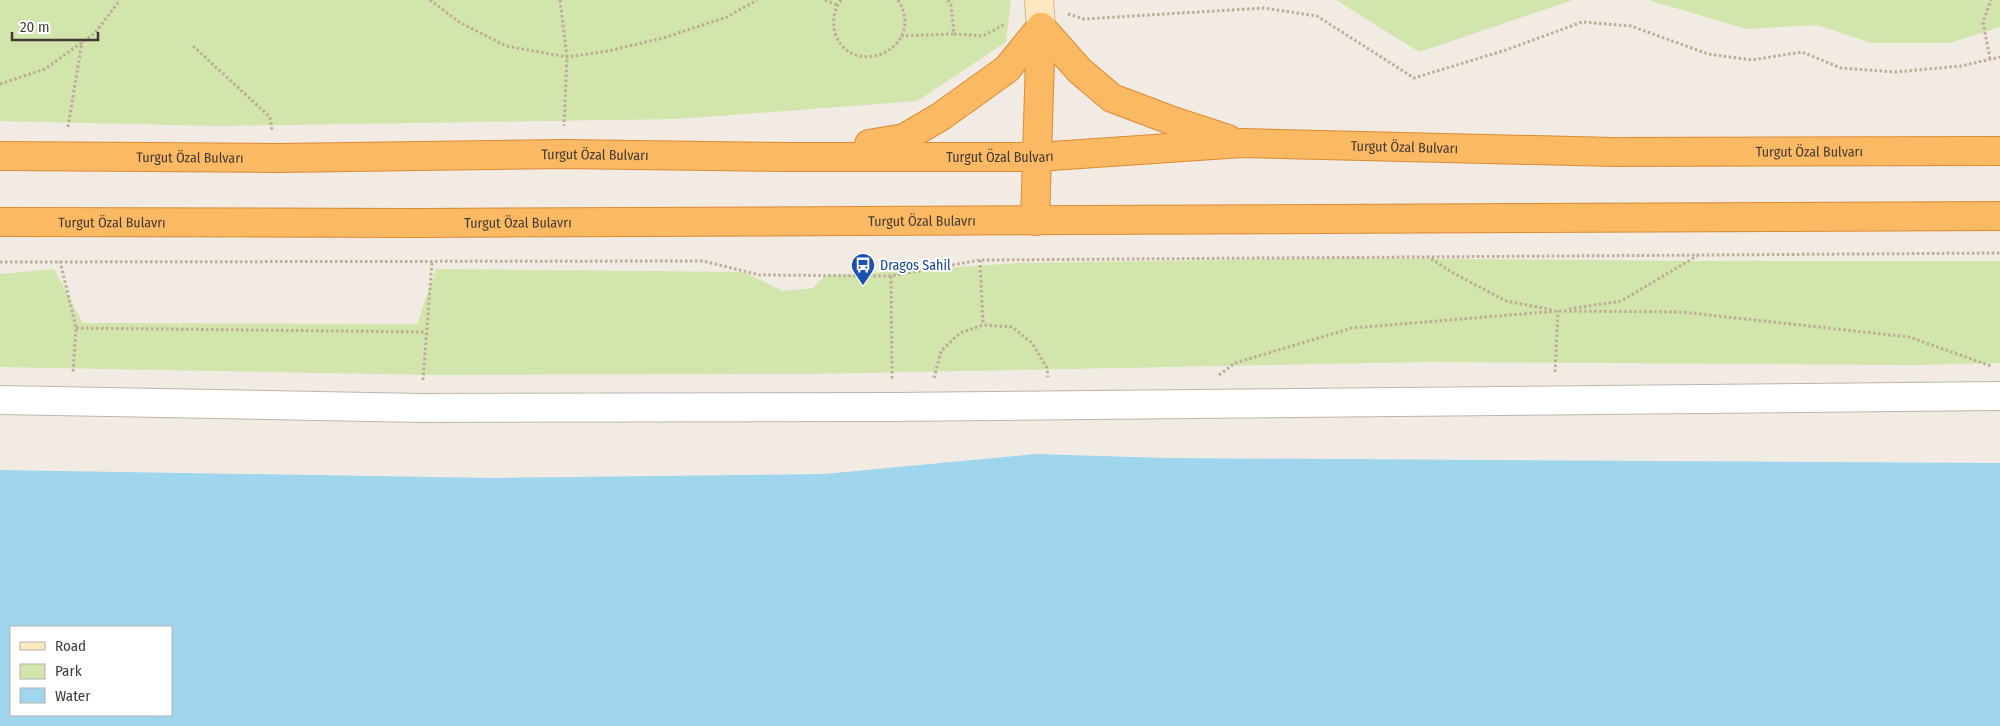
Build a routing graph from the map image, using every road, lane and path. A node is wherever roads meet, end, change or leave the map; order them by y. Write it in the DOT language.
graph roads {
  1 [pos="120,0"];
  2 [pos="430,0"];
  3 [pos="560,0"];
  4 [pos="757,0"];
  5 [pos="825,0"];
  6 [pos="841,0"];
  7 [pos="898,0"];
  8 [pos="948,0"];
  9 [pos="1991,0"];
  10 [pos="837,5"];
  11 [pos="1040,11"];
  12 [pos="954,34"];
  13 [pos="901,36"];
  14 [pos="82,42"];
  15 [pos="193,46"];
  16 [pos="567,57"];
  17 [pos="2000,57"];
  18 [pos="1990,59"];
  19 [pos="0,84"];
  20 [pos="1242,143"];
  21 [pos="2000,151"];
  22 [pos="563,154"];
  23 [pos="0,156"];
  24 [pos="790,157"];
  25 [pos="1037,157"];
  26 [pos="63,158"];
  27 [pos="277,158"];
  28 [pos="2000,216"];
  29 [pos="1035,221"];
  30 [pos="0,222"];
  31 [pos="2000,253"];
  32 [pos="1698,255"];
  33 [pos="1426,256"];
  34 [pos="980,260"];
  35 [pos="60,261"];
  36 [pos="0,262"];
  37 [pos="432,262"];
  38 [pos="891,276"];
  39 [pos="1558,310"];
  40 [pos="984,325"];
  41 [pos="76,328"];
  42 [pos="426,332"];
  43 [pos="2000,369"];
  44 [pos="1215,377"];
  45 [pos="2000,396"];
  46 [pos="0,400"];
  47 [pos="70,401"];
  48 [pos="1557,402"];
  49 [pos="1048,405"];
  50 [pos="937,406"];
  51 [pos="421,408"];
  52 [pos="893,408"];
  1 -- 14 [label="path"];
  2 -- 16 [label="path"];
  3 -- 16 [label="path"];
  4 -- 16 [label="path"];
  5 -- 10 [label="path"];
  6 -- 10 [label="path"];
  7 -- 13 [label="path"];
  8 -- 12 [label="path"];
  9 -- 18 [label="path"];
  10 -- 13 [label="path"];
  11 -- 12 [label="path"];
  11 -- 18 [label="path"];
  11 -- 20 [label="highway"];
  11 -- 24 [label="highway"];
  11 -- 25 [label="highway"];
  12 -- 13 [label="path"];
  14 -- 19 [label="path"];
  14 -- 26 [label="path"];
  15 -- 27 [label="path"];
  16 -- 22 [label="path"];
  17 -- 18 [label="path"];
  20 -- 21 [label="highway, Turgut Özal Bulvarı"];
  20 -- 25 [label="highway, Turgut Özal Bulvarı"];
  22 -- 24 [label="highway, Turgut Özal Bulvarı"];
  22 -- 27 [label="highway, Turgut Özal Bulvarı"];
  23 -- 26 [label="highway, Turgut Özal Bulvarı"];
  24 -- 25 [label="highway, Turgut Özal Bulvarı"];
  25 -- 29 [label="highway"];
  26 -- 27 [label="highway, Turgut Özal Bulvarı"];
  28 -- 29 [label="highway"];
  29 -- 30 [label="highway, Turgut Özal Bulavrı"];
  31 -- 32 [label="path"];
  32 -- 33 [label="path"];
  32 -- 39 [label="path"];
  33 -- 34 [label="path"];
  33 -- 39 [label="path"];
  34 -- 38 [label="path"];
  34 -- 40 [label="path"];
  35 -- 36 [label="path"];
  35 -- 37 [label="path"];
  35 -- 41 [label="path"];
  37 -- 38 [label="path"];
  37 -- 42 [label="path"];
  38 -- 52 [label="path"];
  39 -- 43 [label="path"];
  39 -- 44 [label="path"];
  39 -- 48 [label="path"];
  40 -- 49 [label="path"];
  40 -- 50 [label="path"];
  41 -- 42 [label="path"];
  41 -- 47 [label="path"];
  42 -- 51 [label="path"];
  45 -- 48 [label="street"];
  46 -- 47 [label="street"];
  47 -- 51 [label="street"];
  48 -- 49 [label="street"];
  49 -- 50 [label="street"];
  50 -- 52 [label="street"];
  51 -- 52 [label="street"];
}
